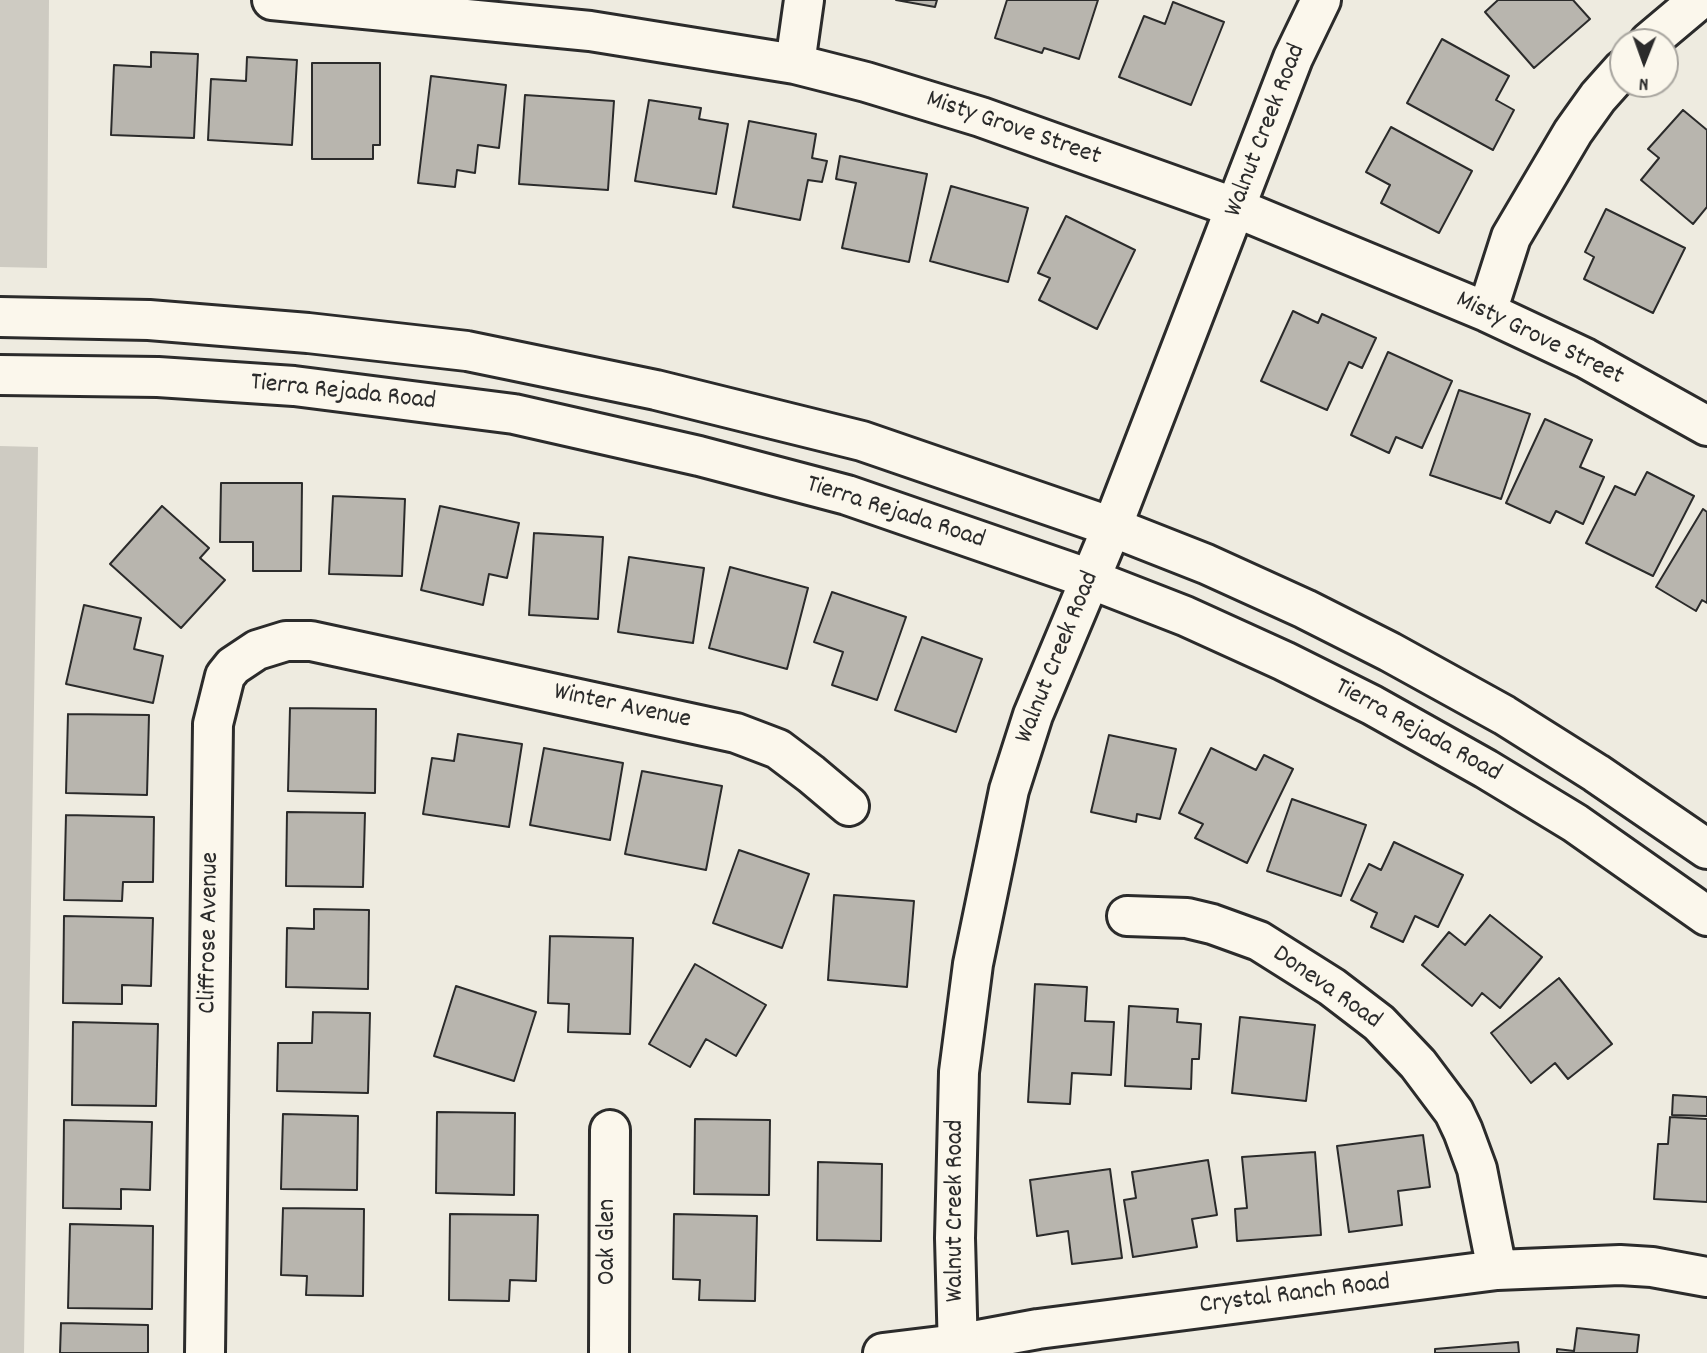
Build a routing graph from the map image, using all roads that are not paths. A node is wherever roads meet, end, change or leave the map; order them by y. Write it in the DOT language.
graph roads {
  1 [pos="272,0"];
  2 [pos="804,0"];
  3 [pos="1321,0"];
  4 [pos="1699,0"];
  5 [pos="1666,28"];
  6 [pos="795,64"];
  7 [pos="1609,85"];
  8 [pos="1236,208"];
  9 [pos="1487,312"];
  10 [pos="0,317"];
  11 [pos="0,375"];
  12 [pos="1707,426"];
  13 [pos="1112,527"];
  14 [pos="1090,579"];
  15 [pos="374,655"];
  16 [pos="849,806"];
  17 [pos="1707,849"];
  18 [pos="1128,916"];
  19 [pos="1707,916"];
  20 [pos="610,1130"];
  21 [pos="1497,1270"];
  22 [pos="1707,1278"];
  23 [pos="957,1349"];
  24 [pos="205,1353"];
  25 [pos="230,1353"];
  26 [pos="609,1353"];
  27 [pos="883,1353"];
  1 -- 6 [label="street, Misty Grove Street"];
  2 -- 6 [label="street"];
  3 -- 8 [label="street, Walnut Creek Road"];
  4 -- 5 [label="street"];
  6 -- 8 [label="street, Misty Grove Street"];
  7 -- 9 [label="street"];
  8 -- 9 [label="street, Misty Grove Street"];
  8 -- 13 [label="street, Walnut Creek Road"];
  9 -- 12 [label="street, Misty Grove Street"];
  10 -- 13 [label="street"];
  11 -- 14 [label="street, Tierra Rejada Road"];
  13 -- 14 [label="street, Walnut Creek Road"];
  13 -- 17 [label="street"];
  14 -- 19 [label="street, Tierra Rejada Road"];
  14 -- 23 [label="street, Walnut Creek Road"];
  15 -- 16 [label="street, Winter Avenue"];
  15 -- 24 [label="street, Cliffrose Avenue"];
  18 -- 21 [label="street, Doneva Road"];
  20 -- 26 [label="street, Oak Glen"];
  21 -- 22 [label="street, Crystal Ranch Road"];
  21 -- 23 [label="street, Crystal Ranch Road"];
  23 -- 27 [label="street, Crystal Ranch Road"];
  24 -- 25 [label="street"];
}
